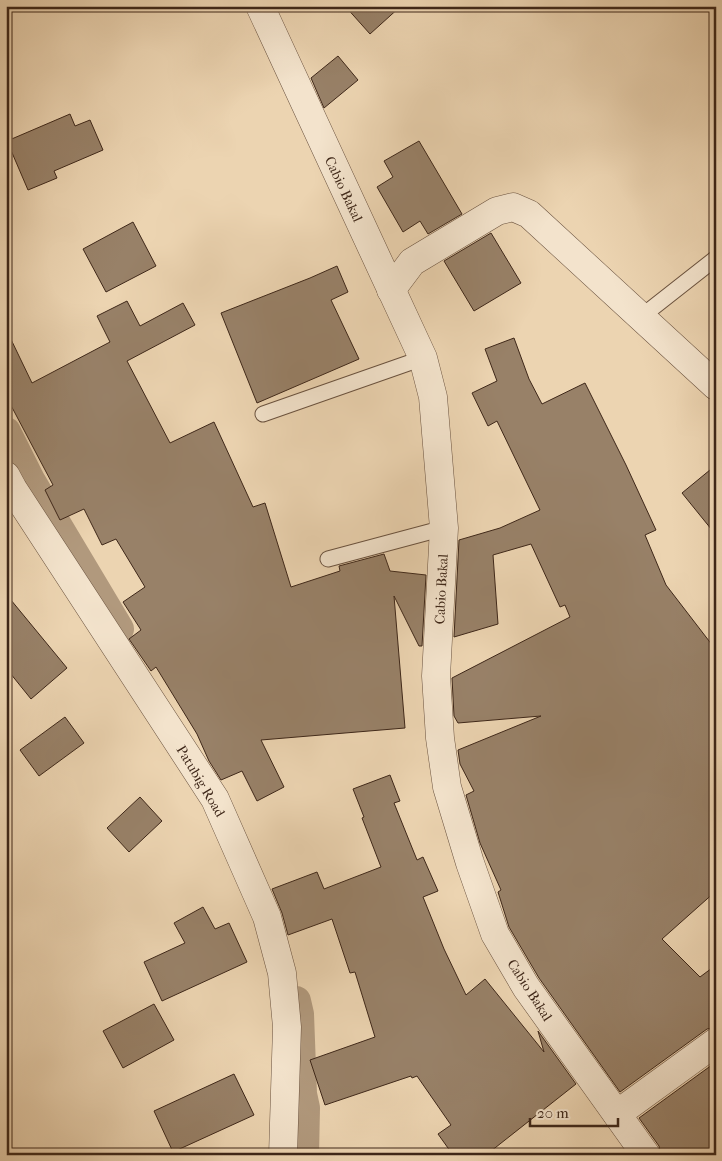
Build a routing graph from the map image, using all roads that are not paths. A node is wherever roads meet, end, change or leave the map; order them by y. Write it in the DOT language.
graph roads {
  1 [pos="260,6"];
  2 [pos="716,258"];
  3 [pos="391,290"];
  4 [pos="641,317"];
  5 [pos="423,358"];
  6 [pos="716,386"];
  7 [pos="263,414"];
  8 [pos="6,476"];
  9 [pos="444,528"];
  10 [pos="328,559"];
  11 [pos="716,1042"];
  12 [pos="617,1114"];
  13 [pos="283,1155"];
  14 [pos="646,1155"];
  1 -- 3 [label="street, Cabio Bakal"];
  2 -- 4 [label="lane"];
  3 -- 4 [label="street"];
  3 -- 5 [label="street, Cabio Bakal"];
  4 -- 6 [label="street"];
  5 -- 7 [label="lane"];
  5 -- 9 [label="street, Cabio Bakal"];
  8 -- 13 [label="street, Patubig Road"];
  9 -- 10 [label="lane"];
  9 -- 12 [label="street, Cabio Bakal"];
  11 -- 12 [label="street"];
  12 -- 14 [label="street, Cabio Bakal"];
}
